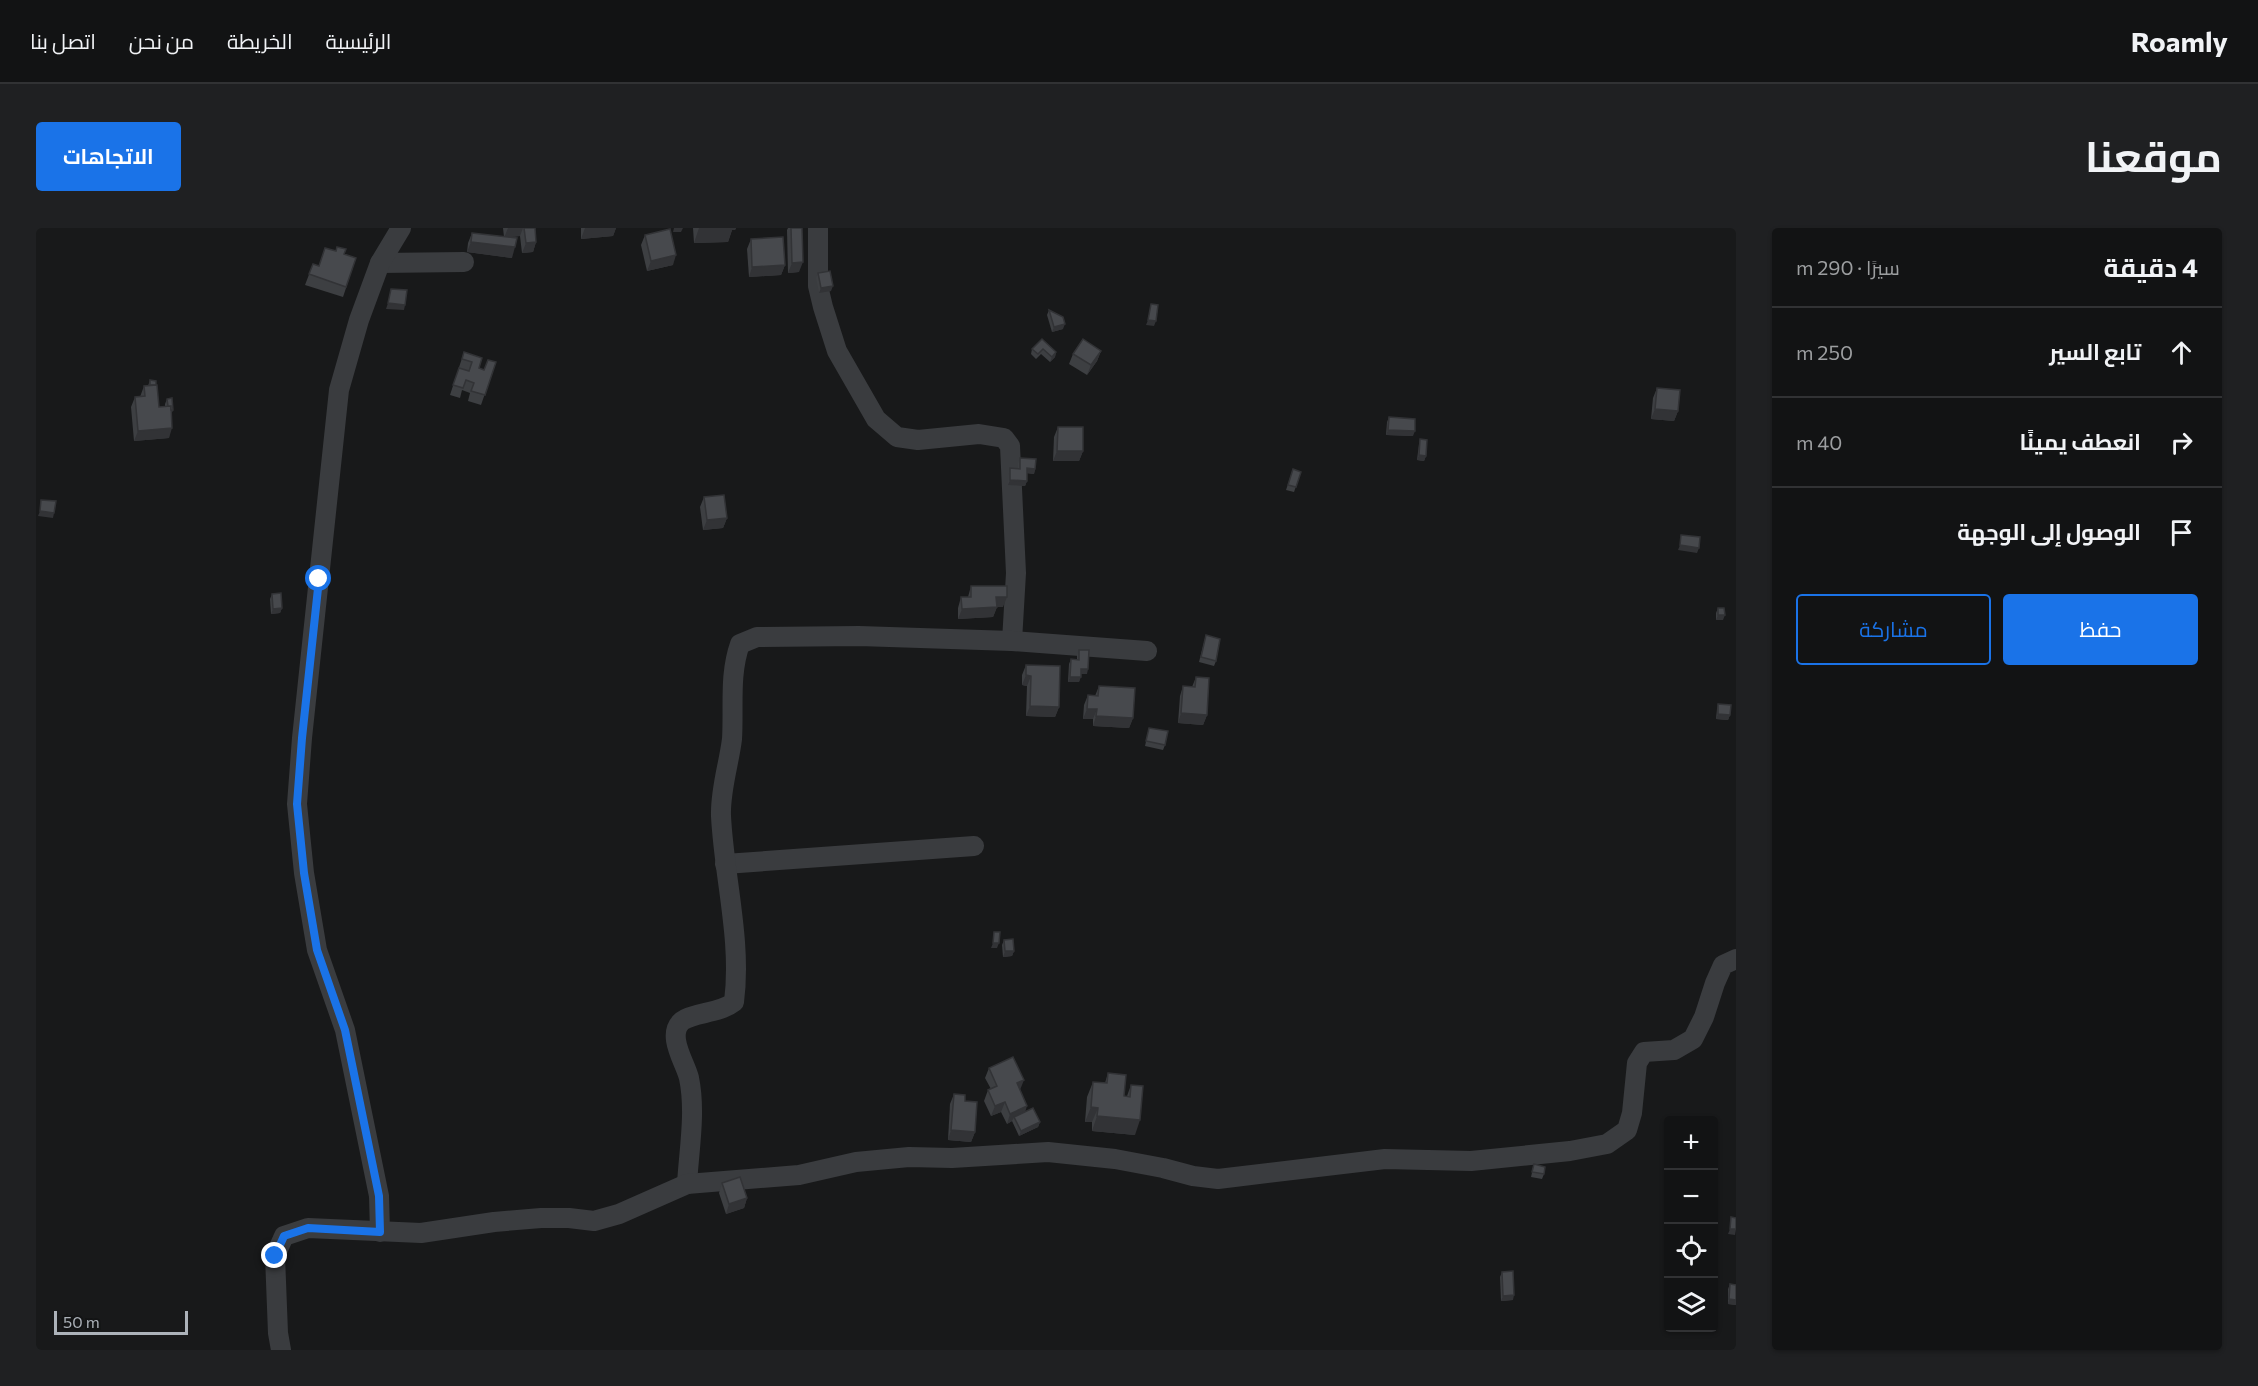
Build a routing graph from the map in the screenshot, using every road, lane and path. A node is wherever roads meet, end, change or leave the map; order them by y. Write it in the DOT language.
graph roads {
  1 [pos="401,228"];
  2 [pos="818,228"];
  3 [pos="464,262"];
  4 [pos="380,263"];
  5 [pos="1012,641"];
  6 [pos="1147,651"];
  7 [pos="974,846"];
  8 [pos="725,864"];
  9 [pos="1736,959"];
  10 [pos="687,1184"];
  11 [pos="380,1232"];
  12 [pos="281,1350"];
  1 -- 4 [label="street"];
  2 -- 5 [label="street"];
  3 -- 4 [label="street"];
  4 -- 11 [label="street"];
  5 -- 6 [label="street"];
  5 -- 8 [label="street"];
  7 -- 8 [label="street"];
  8 -- 10 [label="street"];
  9 -- 10 [label="street"];
  10 -- 11 [label="street"];
  11 -- 12 [label="street"];
}
